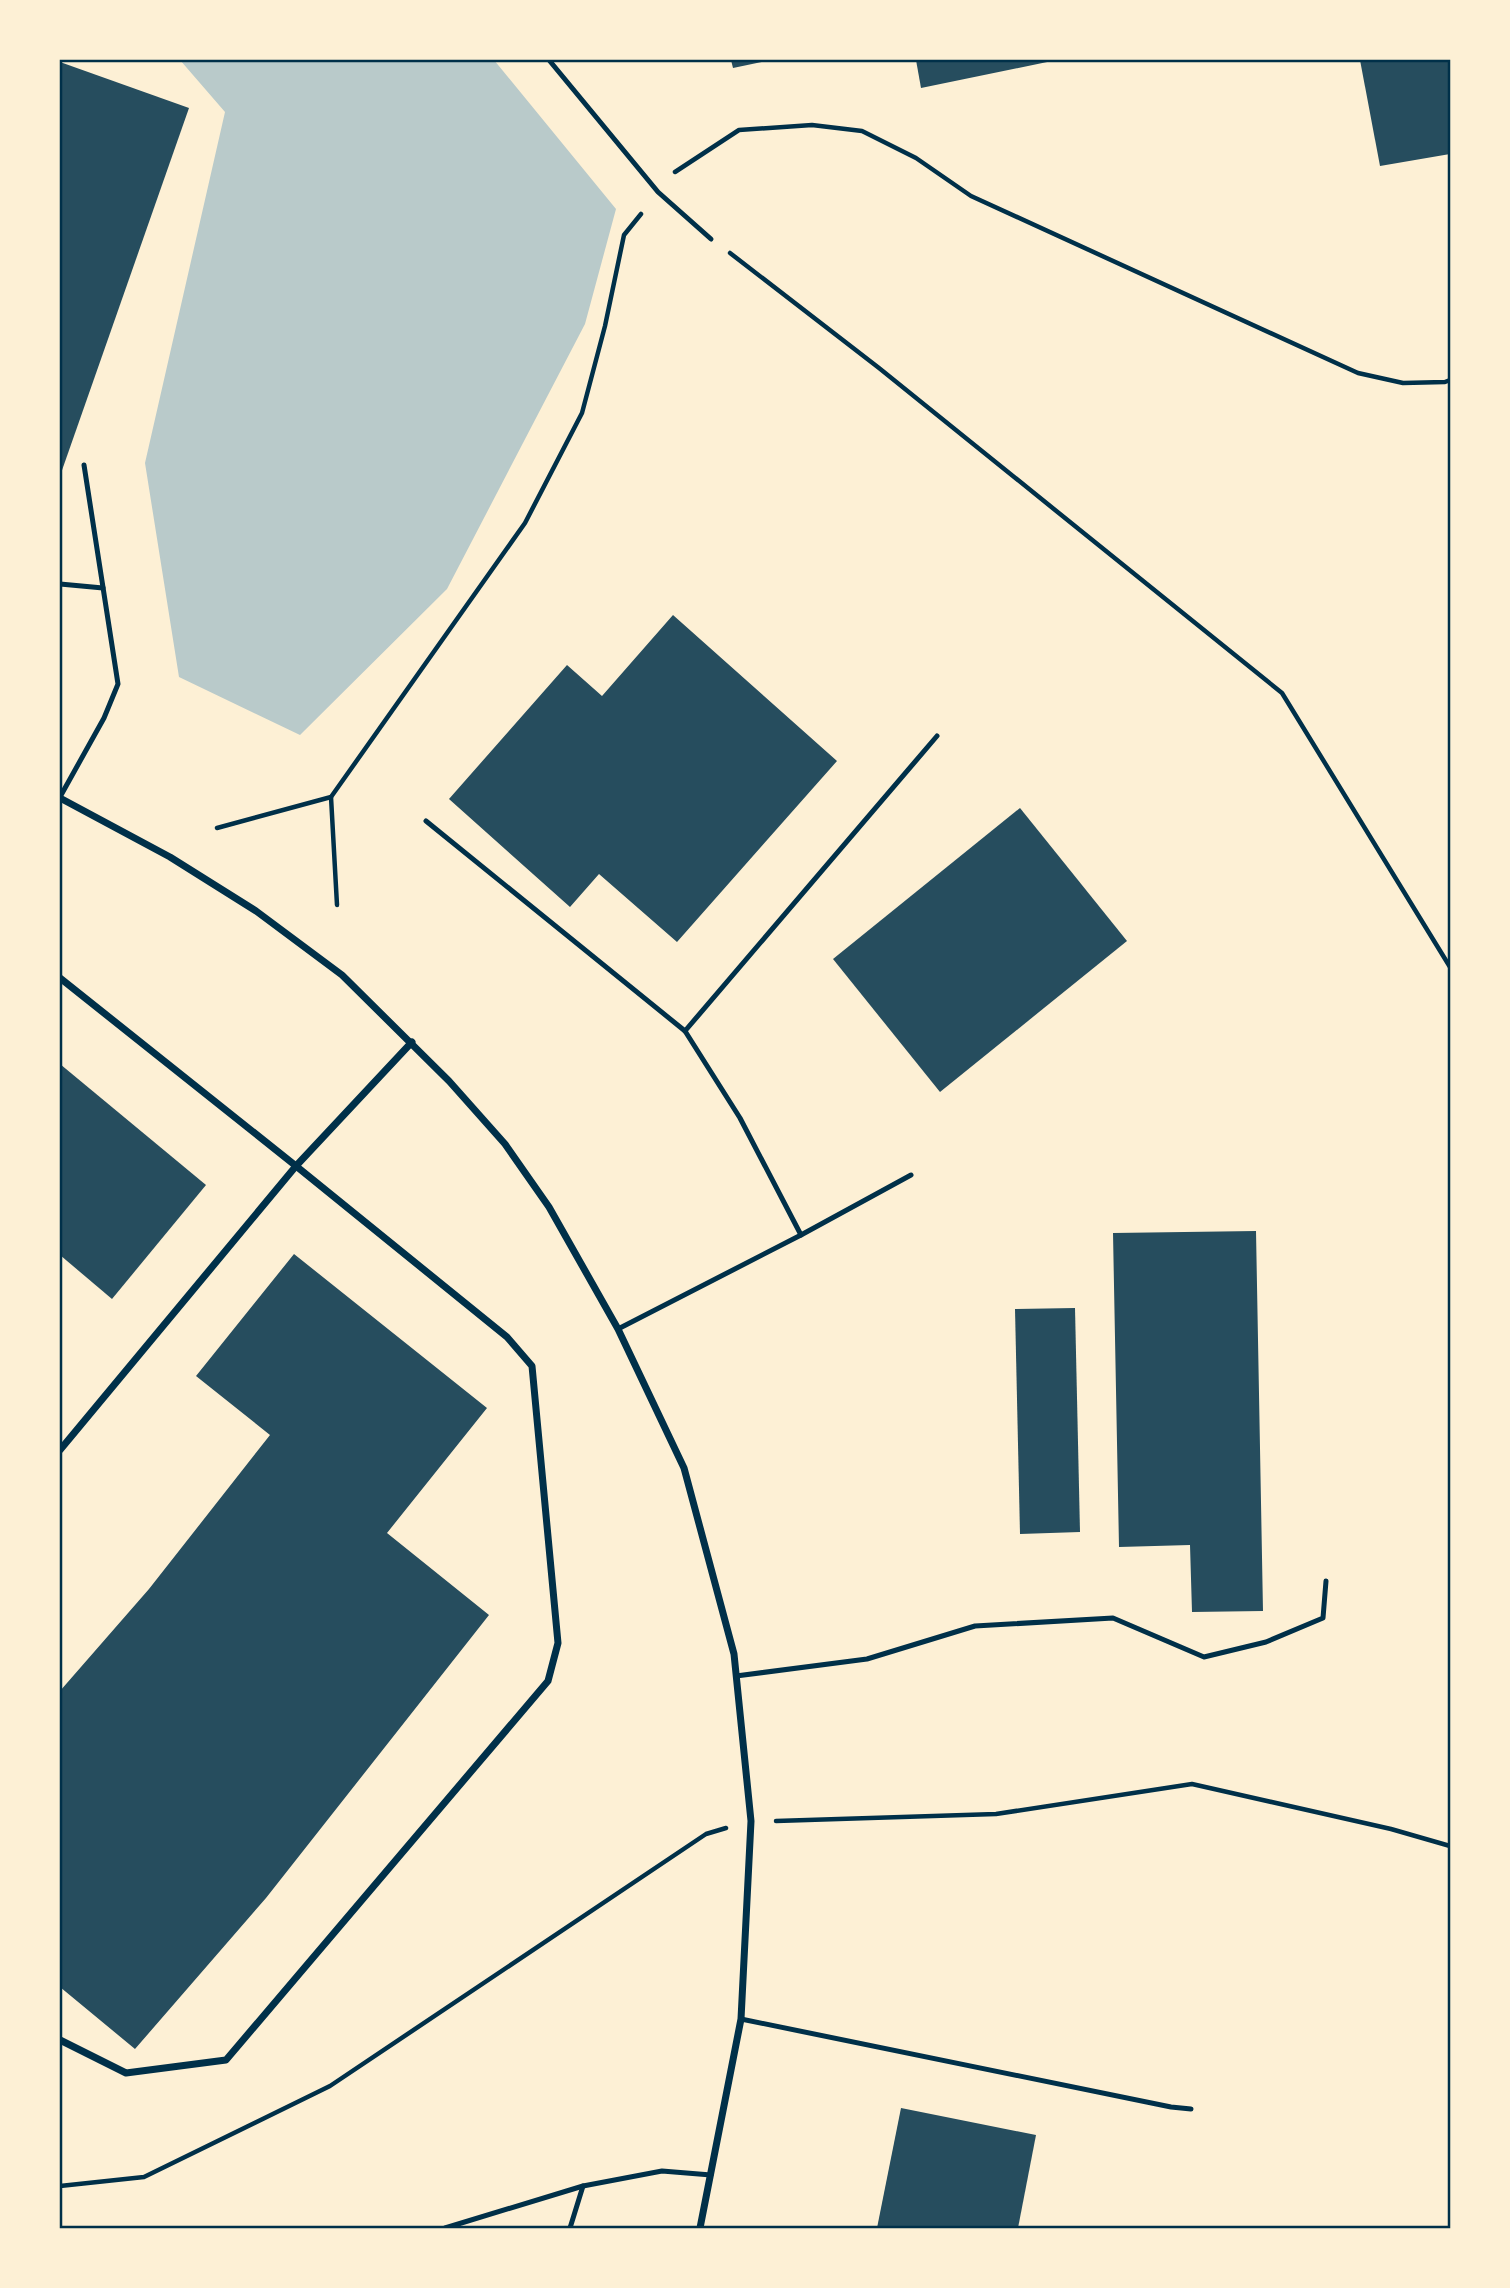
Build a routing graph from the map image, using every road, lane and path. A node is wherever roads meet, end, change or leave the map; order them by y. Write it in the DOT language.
graph roads {
  1 [pos="550,60"];
  2 [pos="674,173"];
  3 [pos="641,214"];
  4 [pos="711,239"];
  5 [pos="1451,380"];
  6 [pos="85,465"];
  7 [pos="60,584"];
  8 [pos="103,588"];
  9 [pos="937,736"];
  10 [pos="331,797"];
  11 [pos="60,798"];
  12 [pos="426,821"];
  13 [pos="217,828"];
  14 [pos="337,905"];
  15 [pos="1451,967"];
  16 [pos="60,978"];
  17 [pos="685,1031"];
  18 [pos="412,1042"];
  19 [pos="296,1166"];
  20 [pos="911,1175"];
  21 [pos="801,1235"];
  22 [pos="618,1328"];
  23 [pos="60,1450"];
  24 [pos="1326,1581"];
  25 [pos="736,1676"];
  26 [pos="751,1821"];
  27 [pos="1451,1846"];
  28 [pos="741,2019"];
  29 [pos="60,2040"];
  30 [pos="1191,2109"];
  31 [pos="711,2175"];
  32 [pos="60,2186"];
  33 [pos="583,2186"];
  34 [pos="445,2228"];
  35 [pos="570,2228"];
  36 [pos="701,2228"];
  1 -- 4 [label="lane"];
  2 -- 5 [label="path"];
  3 -- 10 [label="path"];
  4 -- 15 [label="path"];
  6 -- 8 [label="lane"];
  7 -- 8 [label="lane"];
  8 -- 11 [label="lane"];
  9 -- 17 [label="lane"];
  10 -- 13 [label="path"];
  10 -- 14 [label="path"];
  11 -- 18 [label="street"];
  12 -- 17 [label="lane"];
  16 -- 19 [label="street"];
  17 -- 21 [label="lane"];
  18 -- 19 [label="street"];
  18 -- 22 [label="street"];
  19 -- 23 [label="street"];
  19 -- 29 [label="street"];
  20 -- 21 [label="lane"];
  21 -- 22 [label="lane"];
  22 -- 25 [label="street"];
  24 -- 25 [label="lane"];
  25 -- 26 [label="street"];
  26 -- 27 [label="path"];
  26 -- 28 [label="street"];
  26 -- 32 [label="path"];
  28 -- 30 [label="lane"];
  28 -- 31 [label="street"];
  31 -- 33 [label="lane"];
  31 -- 36 [label="street"];
  33 -- 34 [label="lane"];
  33 -- 35 [label="lane"];
}
